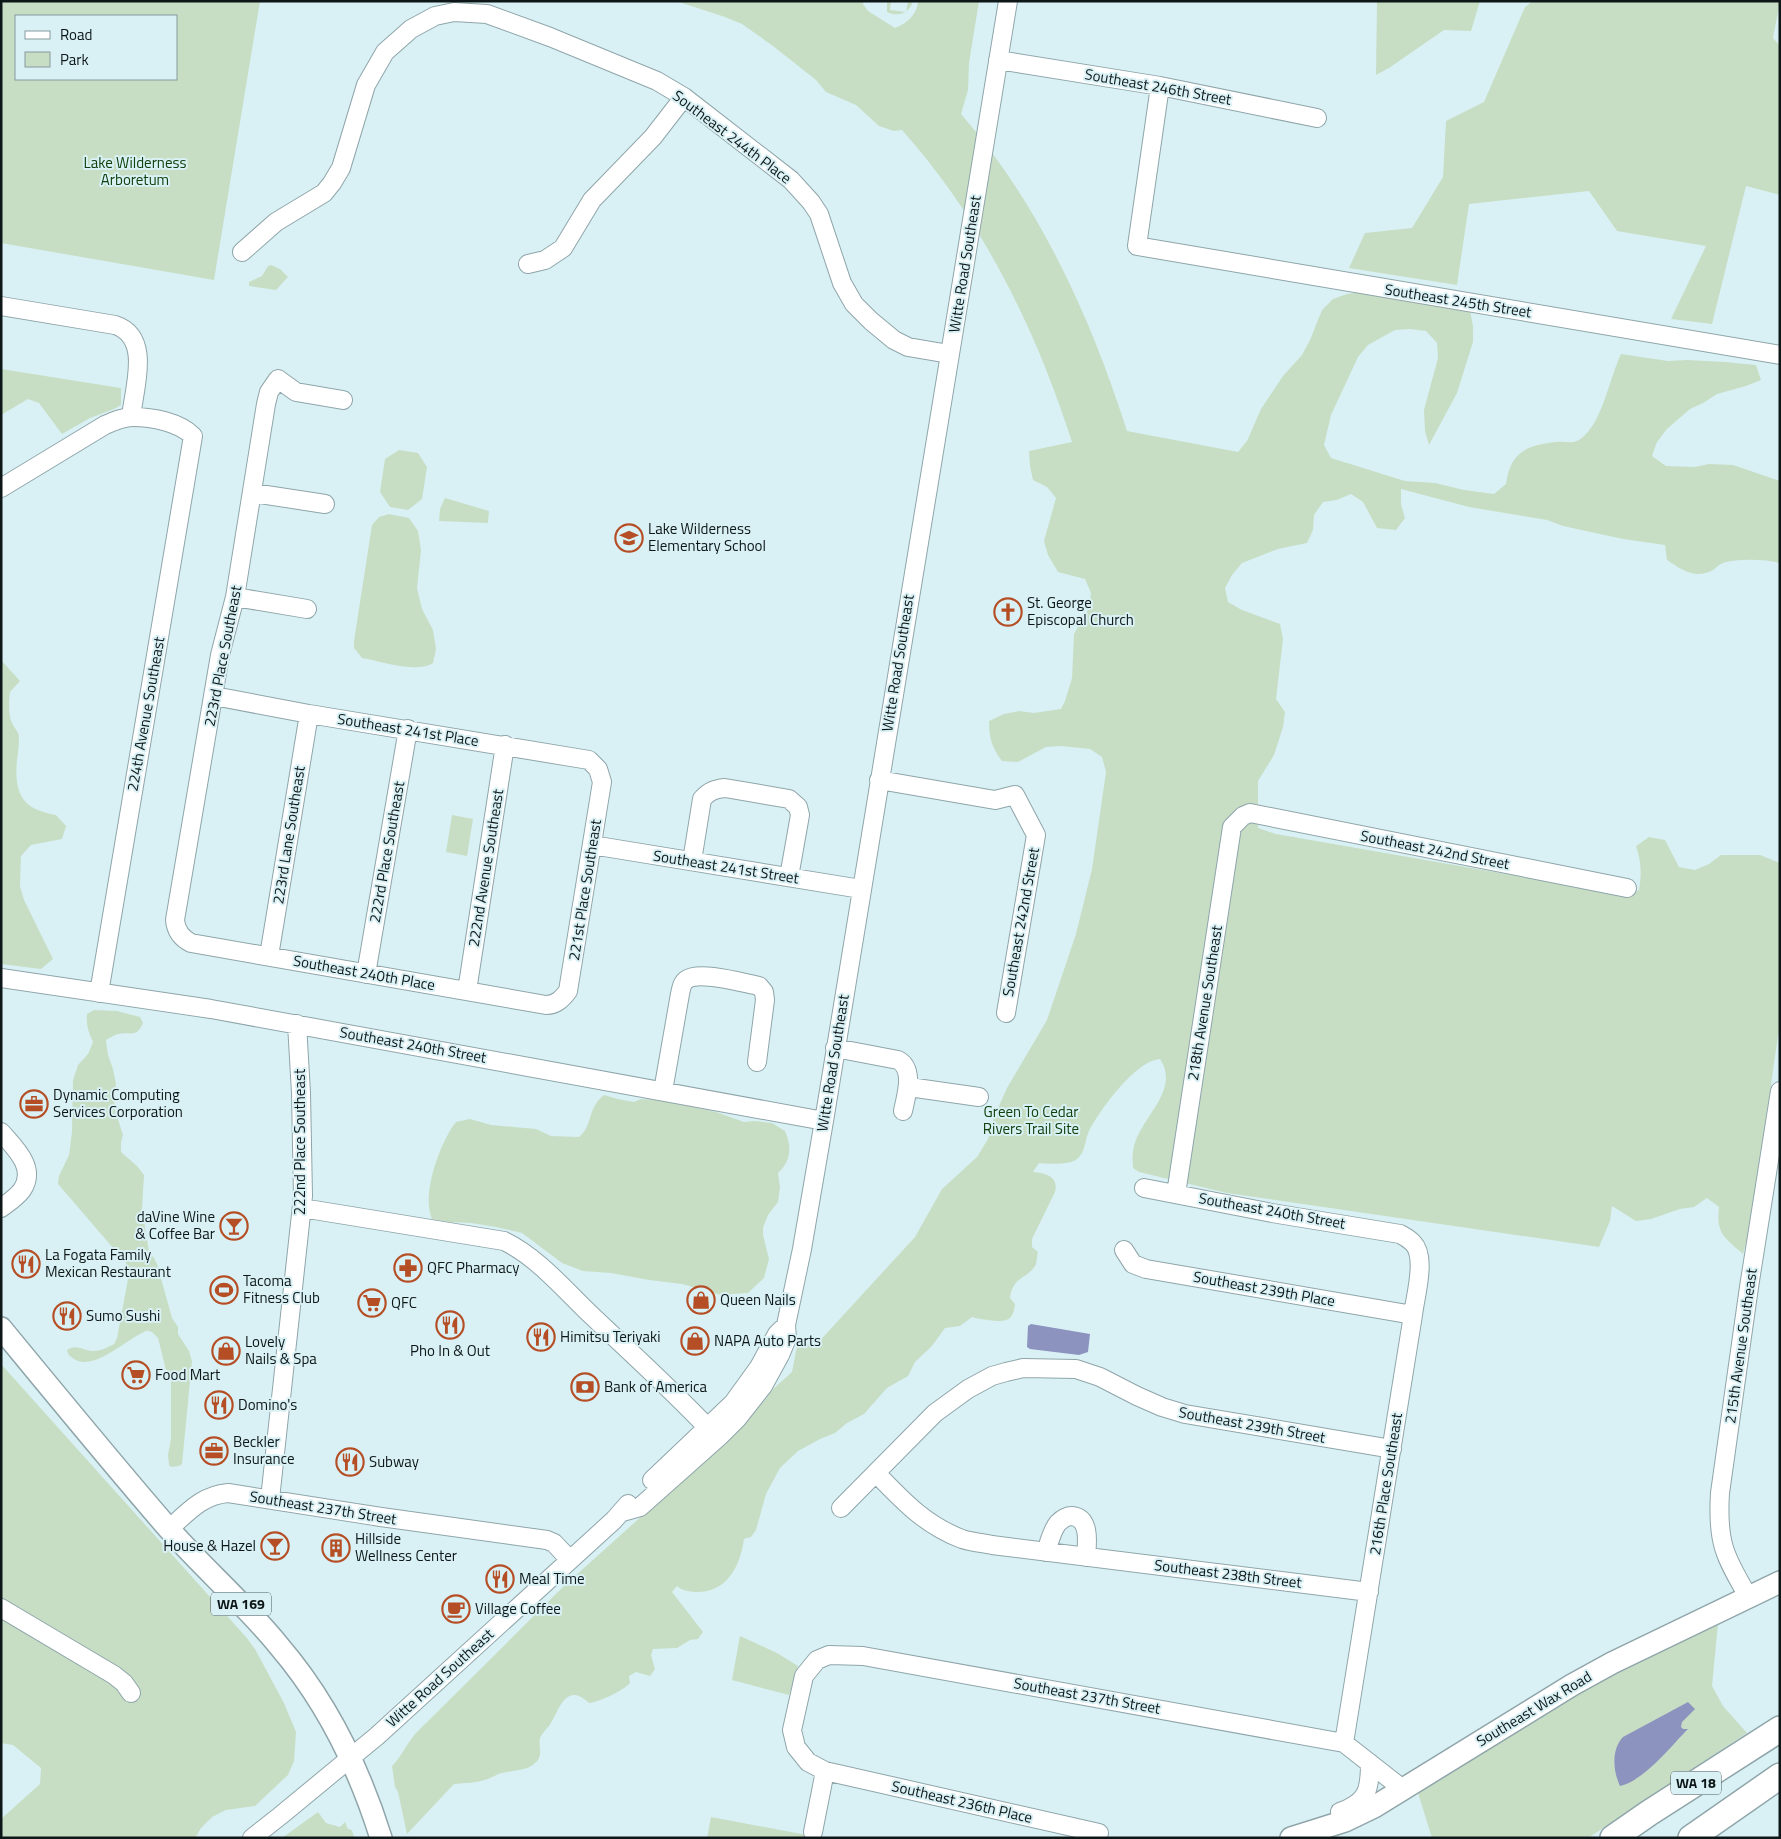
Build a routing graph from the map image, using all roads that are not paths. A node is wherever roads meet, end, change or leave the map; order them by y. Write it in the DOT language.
graph roads {
  1 [pos="1008,1"];
  2 [pos="998,60"];
  3 [pos="1160,86"];
  4 [pos="684,97"];
  5 [pos="1317,118"];
  6 [pos="242,252"];
  7 [pos="528,264"];
  8 [pos="1,306"];
  9 [pos="950,354"];
  10 [pos="1780,355"];
  11 [pos="343,400"];
  12 [pos="131,417"];
  13 [pos="1,488"];
  14 [pos="253,493"];
  15 [pos="325,504"];
  16 [pos="235,597"];
  17 [pos="307,609"];
  18 [pos="214,696"];
  19 [pos="309,714"];
  20 [pos="408,730"];
  21 [pos="505,745"];
  22 [pos="598,769"];
  23 [pos="879,780"];
  24 [pos="1243,816"];
  25 [pos="592,844"];
  26 [pos="692,861"];
  27 [pos="789,877"];
  28 [pos="1627,888"];
  29 [pos="861,889"];
  30 [pos="179,934"];
  31 [pos="269,956"];
  32 [pos="366,974"];
  33 [pos="1,978"];
  34 [pos="467,991"];
  35 [pos="100,993"];
  36 [pos="553,1005"];
  37 [pos="1006,1013"];
  38 [pos="297,1024"];
  39 [pos="835,1048"];
  40 [pos="757,1062"];
  41 [pos="909,1087"];
  42 [pos="663,1091"];
  43 [pos="1780,1091"];
  44 [pos="979,1097"];
  45 [pos="903,1111"];
  46 [pos="824,1121"];
  47 [pos="1,1132"];
  48 [pos="1144,1188"];
  49 [pos="1176,1194"];
  50 [pos="1,1208"];
  51 [pos="302,1208"];
  52 [pos="1400,1234"];
  53 [pos="1124,1250"];
  54 [pos="1413,1315"];
  55 [pos="786,1325"];
  56 [pos="1,1328"];
  57 [pos="708,1428"];
  58 [pos="1392,1449"];
  59 [pos="876,1474"];
  60 [pos="668,1482"];
  61 [pos="270,1499"];
  62 [pos="841,1508"];
  63 [pos="622,1512"];
  64 [pos="169,1529"];
  65 [pos="1046,1552"];
  66 [pos="1086,1557"];
  67 [pos="570,1560"];
  68 [pos="1780,1582"];
  69 [pos="1369,1592"];
  70 [pos="1748,1596"];
  71 [pos="1,1608"];
  72 [pos="131,1693"];
  73 [pos="1780,1729"];
  74 [pos="1344,1742"];
  75 [pos="351,1757"];
  76 [pos="1370,1763"];
  77 [pos="825,1771"];
  78 [pos="1780,1776"];
  79 [pos="1404,1790"];
  80 [pos="813,1832"];
  81 [pos="1099,1832"];
  82 [pos="252,1838"];
  83 [pos="381,1838"];
  84 [pos="1290,1838"];
  85 [pos="1613,1838"];
  86 [pos="1691,1838"];
  1 -- 2 [label="street, Witte Road Southeast"];
  2 -- 3 [label="street, Southeast 246th Street"];
  2 -- 9 [label="street, Witte Road Southeast"];
  3 -- 5 [label="street, Southeast 246th Street"];
  3 -- 10 [label="street, Southeast 245th Street"];
  4 -- 6 [label="street, Southeast 244th Place"];
  4 -- 7 [label="street"];
  4 -- 9 [label="street, Southeast 244th Place"];
  8 -- 12 [label="street"];
  9 -- 23 [label="street, Witte Road Southeast"];
  11 -- 14 [label="street, 223rd Place Southeast"];
  12 -- 13 [label="street"];
  12 -- 35 [label="street, 224th Avenue Southeast"];
  14 -- 15 [label="street"];
  14 -- 16 [label="street, 223rd Place Southeast"];
  16 -- 17 [label="street"];
  16 -- 18 [label="street, 223rd Place Southeast"];
  18 -- 19 [label="street, Southeast 241st Place"];
  18 -- 30 [label="street, 223rd Place Southeast"];
  19 -- 20 [label="street, Southeast 241st Place"];
  19 -- 31 [label="street, 223rd Lane Southeast"];
  20 -- 21 [label="street, Southeast 241st Place"];
  20 -- 32 [label="street, 222rd Place Southeast"];
  21 -- 22 [label="street, Southeast 241st Place"];
  21 -- 34 [label="street, 222nd Avenue Southeast"];
  22 -- 25 [label="street, 221st Place Southeast"];
  23 -- 29 [label="street, Witte Road Southeast"];
  23 -- 37 [label="street, Southeast 242nd Street"];
  24 -- 28 [label="street, Southeast 242nd Street"];
  24 -- 49 [label="street, 218th Avenue Southeast"];
  25 -- 26 [label="street, Southeast 241st Street"];
  25 -- 36 [label="street, 221st Place Southeast"];
  26 -- 27 [label="street, Southeast 241st Street"];
  26 -- 27 [label="street"];
  27 -- 29 [label="street, Southeast 241st Street"];
  29 -- 39 [label="street, Witte Road Southeast"];
  30 -- 31 [label="street, Southeast 240th Place"];
  31 -- 32 [label="street, Southeast 240th Place"];
  32 -- 34 [label="street, Southeast 240th Place"];
  33 -- 35 [label="street, Southeast 240th Street"];
  34 -- 36 [label="street, Southeast 240th Place"];
  35 -- 38 [label="street, Southeast 240th Street"];
  38 -- 42 [label="street, Southeast 240th Street"];
  38 -- 51 [label="street, 222nd Place Southeast"];
  39 -- 41 [label="street"];
  39 -- 46 [label="street, Witte Road Southeast"];
  40 -- 42 [label="street"];
  41 -- 44 [label="street"];
  41 -- 45 [label="street"];
  42 -- 46 [label="street, Southeast 240th Street"];
  43 -- 70 [label="street, 215th Avenue Southeast"];
  46 -- 55 [label="street, Witte Road Southeast"];
  47 -- 50 [label="street"];
  48 -- 49 [label="street, Southeast 240th Street"];
  49 -- 52 [label="street, Southeast 240th Street"];
  51 -- 57 [label="street"];
  51 -- 61 [label="street, 222nd Place Southeast"];
  52 -- 54 [label="street, 216th Place Southeast"];
  53 -- 54 [label="street, Southeast 239th Place"];
  54 -- 58 [label="street, 216th Place Southeast"];
  55 -- 57 [label="street, Witte Road Southeast"];
  55 -- 60 [label="street, Witte Road Southeast"];
  56 -- 64 [label="main road, WA 169"];
  57 -- 60 [label="street"];
  57 -- 63 [label="street, Witte Road Southeast"];
  58 -- 59 [label="street, Southeast 239th Street"];
  58 -- 69 [label="street, 216th Place Southeast"];
  59 -- 62 [label="street, Southeast 239th Street"];
  59 -- 65 [label="street, Southeast 238th Street"];
  60 -- 63 [label="street, Witte Road Southeast"];
  61 -- 64 [label="street, Southeast 237th Street"];
  61 -- 67 [label="street, Southeast 237th Street"];
  63 -- 67 [label="street, Witte Road Southeast"];
  64 -- 75 [label="main road, WA 169"];
  65 -- 66 [label="street, Southeast 238th Street"];
  65 -- 66 [label="street"];
  66 -- 69 [label="street, Southeast 238th Street"];
  67 -- 75 [label="street, Witte Road Southeast"];
  68 -- 70 [label="main road, Southeast Wax Road"];
  69 -- 74 [label="street, 216th Place Southeast"];
  70 -- 79 [label="main road, Southeast Wax Road"];
  71 -- 72 [label="street"];
  73 -- 85 [label="highway, WA 18"];
  74 -- 76 [label="street, Southeast 237th Street"];
  74 -- 77 [label="street, Southeast 237th Street"];
  75 -- 82 [label="street, Witte Road Southeast"];
  75 -- 83 [label="main road, WA 169"];
  76 -- 79 [label="street, Southeast 237th Street"];
  76 -- 84 [label="street"];
  77 -- 80 [label="street"];
  77 -- 81 [label="street, Southeast 236th Place"];
  78 -- 86 [label="highway, WA 18"];
  79 -- 84 [label="main road, Southeast Wax Road"];
}
